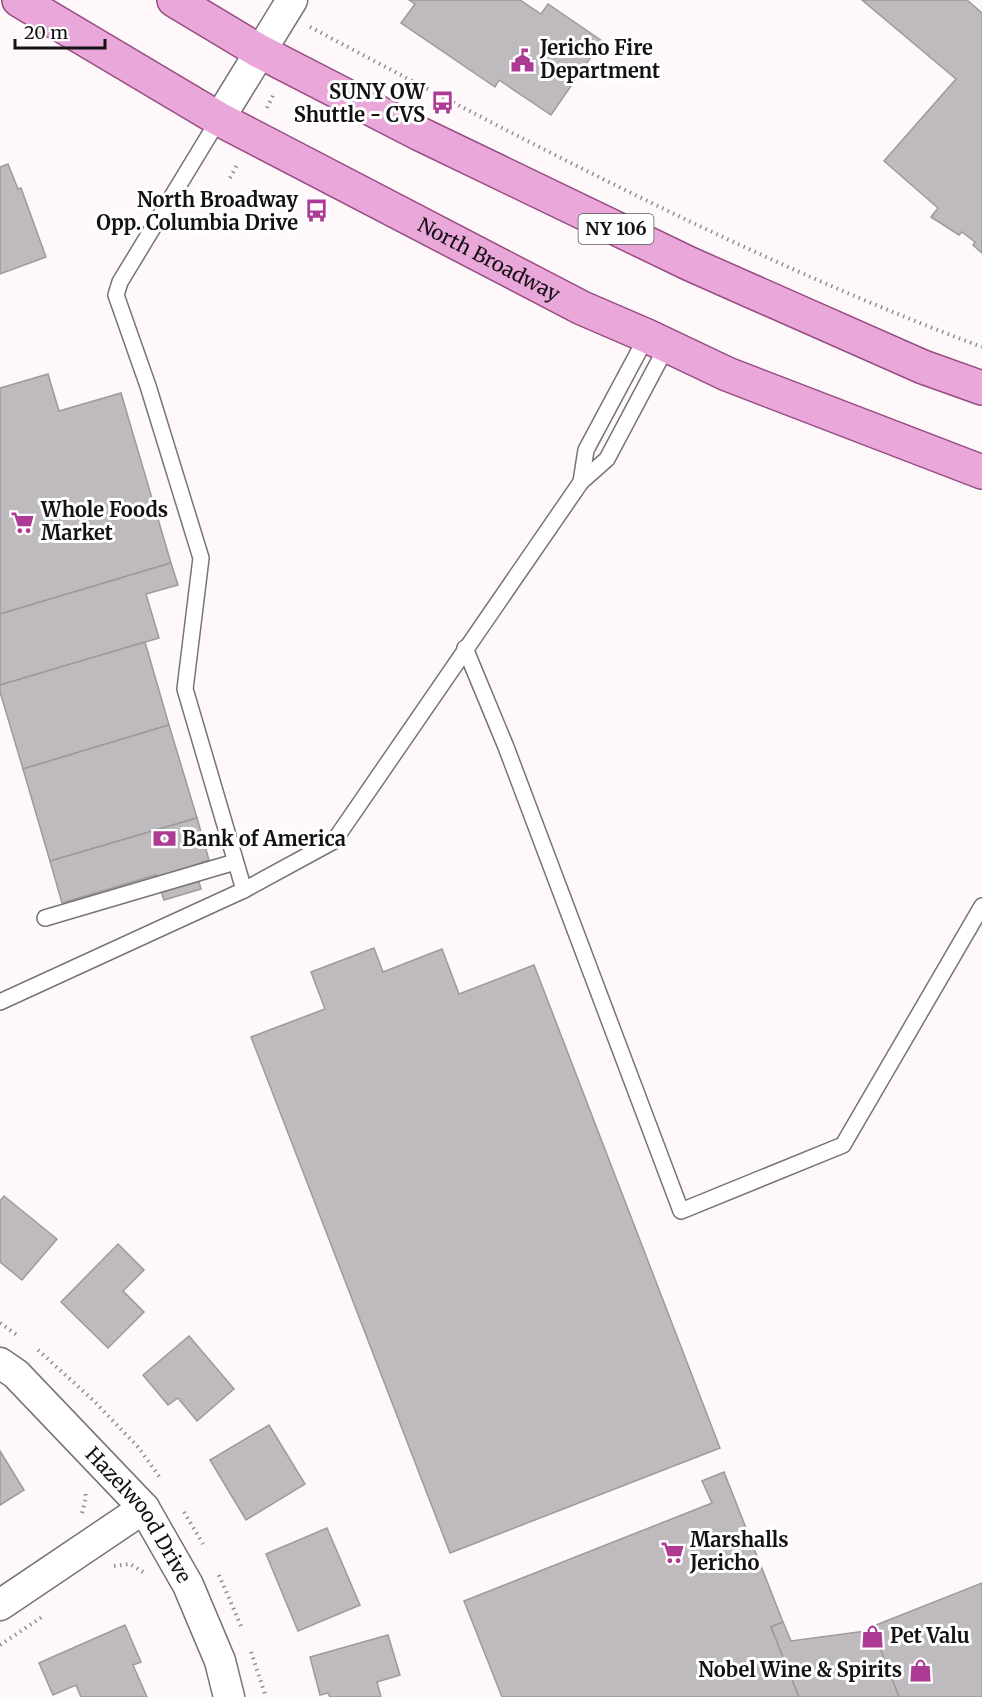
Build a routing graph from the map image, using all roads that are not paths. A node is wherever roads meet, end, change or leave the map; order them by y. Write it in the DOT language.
graph roads {
  1 [pos="19,0"];
  2 [pos="174,0"];
  3 [pos="292,0"];
  4 [pos="260,51"];
  5 [pos="219,119"];
  6 [pos="657,341"];
  7 [pos="982,388"];
  8 [pos="982,472"];
  9 [pos="581,482"];
  10 [pos="465,648"];
  11 [pos="236,862"];
  12 [pos="244,890"];
  13 [pos="982,906"];
  14 [pos="45,918"];
  15 [pos="0,1002"];
  16 [pos="0,1363"];
  17 [pos="144,1508"];
  18 [pos="0,1605"];
  19 [pos="229,1697"];
  1 -- 5 [label="main road, North Broadway"];
  2 -- 4 [label="main road, NY 106"];
  3 -- 4 [label="street"];
  4 -- 5 [label="street"];
  4 -- 7 [label="main road, NY 106"];
  5 -- 6 [label="main road, North Broadway"];
  5 -- 11 [label="lane"];
  6 -- 8 [label="main road, North Broadway"];
  6 -- 9 [label="lane"];
  6 -- 9 [label="lane"];
  9 -- 10 [label="lane"];
  10 -- 12 [label="lane"];
  10 -- 13 [label="lane"];
  11 -- 12 [label="lane"];
  11 -- 14 [label="lane"];
  12 -- 15 [label="lane"];
  16 -- 17 [label="street, Hazelwood Drive"];
  17 -- 18 [label="street"];
  17 -- 19 [label="street, Hazelwood Drive"];
}
